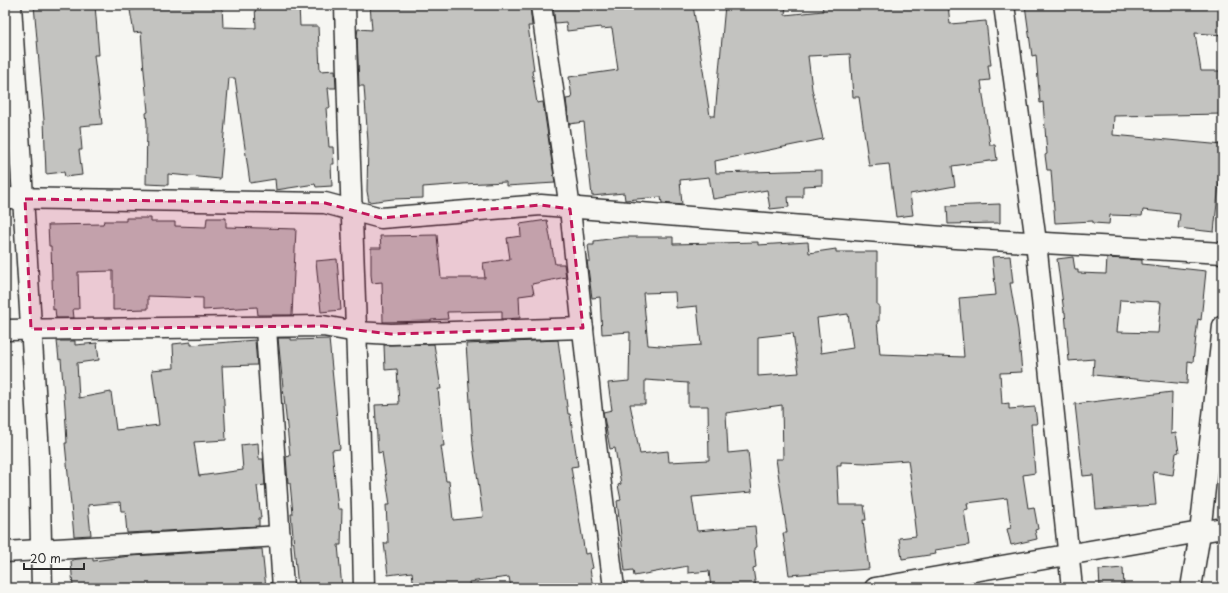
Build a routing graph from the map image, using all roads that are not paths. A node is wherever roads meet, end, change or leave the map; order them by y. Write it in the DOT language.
graph roads {
  1 [pos="11,5"];
  2 [pos="345,5"];
  3 [pos="541,5"];
  4 [pos="1004,5"];
  5 [pos="5,198"];
  6 [pos="24,198"];
  7 [pos="570,209"];
  8 [pos="350,210"];
  9 [pos="1036,242"];
  10 [pos="1223,253"];
  11 [pos="1223,326"];
  12 [pos="266,328"];
  13 [pos="583,328"];
  14 [pos="5,330"];
  15 [pos="32,330"];
  16 [pos="357,332"];
  17 [pos="1223,528"];
  18 [pos="1200,533"];
  19 [pos="280,536"];
  20 [pos="41,550"];
  21 [pos="5,552"];
  22 [pos="1069,555"];
  23 [pos="42,588"];
  24 [pos="283,588"];
  25 [pos="364,588"];
  26 [pos="614,588"];
  27 [pos="875,588"];
  28 [pos="1072,588"];
  29 [pos="1191,588"];
  1 -- 6 [label="street"];
  2 -- 8 [label="street"];
  3 -- 7 [label="street"];
  4 -- 9 [label="street"];
  5 -- 6 [label="street"];
  6 -- 8 [label="street"];
  6 -- 15 [label="street"];
  7 -- 8 [label="street"];
  7 -- 9 [label="street"];
  7 -- 13 [label="street"];
  8 -- 16 [label="street"];
  9 -- 10 [label="street"];
  9 -- 22 [label="street"];
  11 -- 18 [label="street"];
  12 -- 15 [label="street"];
  12 -- 16 [label="street"];
  12 -- 19 [label="street"];
  13 -- 16 [label="street"];
  13 -- 26 [label="street"];
  14 -- 15 [label="street"];
  15 -- 20 [label="street"];
  16 -- 25 [label="street"];
  17 -- 18 [label="street"];
  18 -- 22 [label="street"];
  18 -- 29 [label="street"];
  19 -- 20 [label="street"];
  19 -- 24 [label="street"];
  20 -- 21 [label="street"];
  20 -- 23 [label="street"];
  22 -- 27 [label="street"];
  22 -- 28 [label="street"];
}
